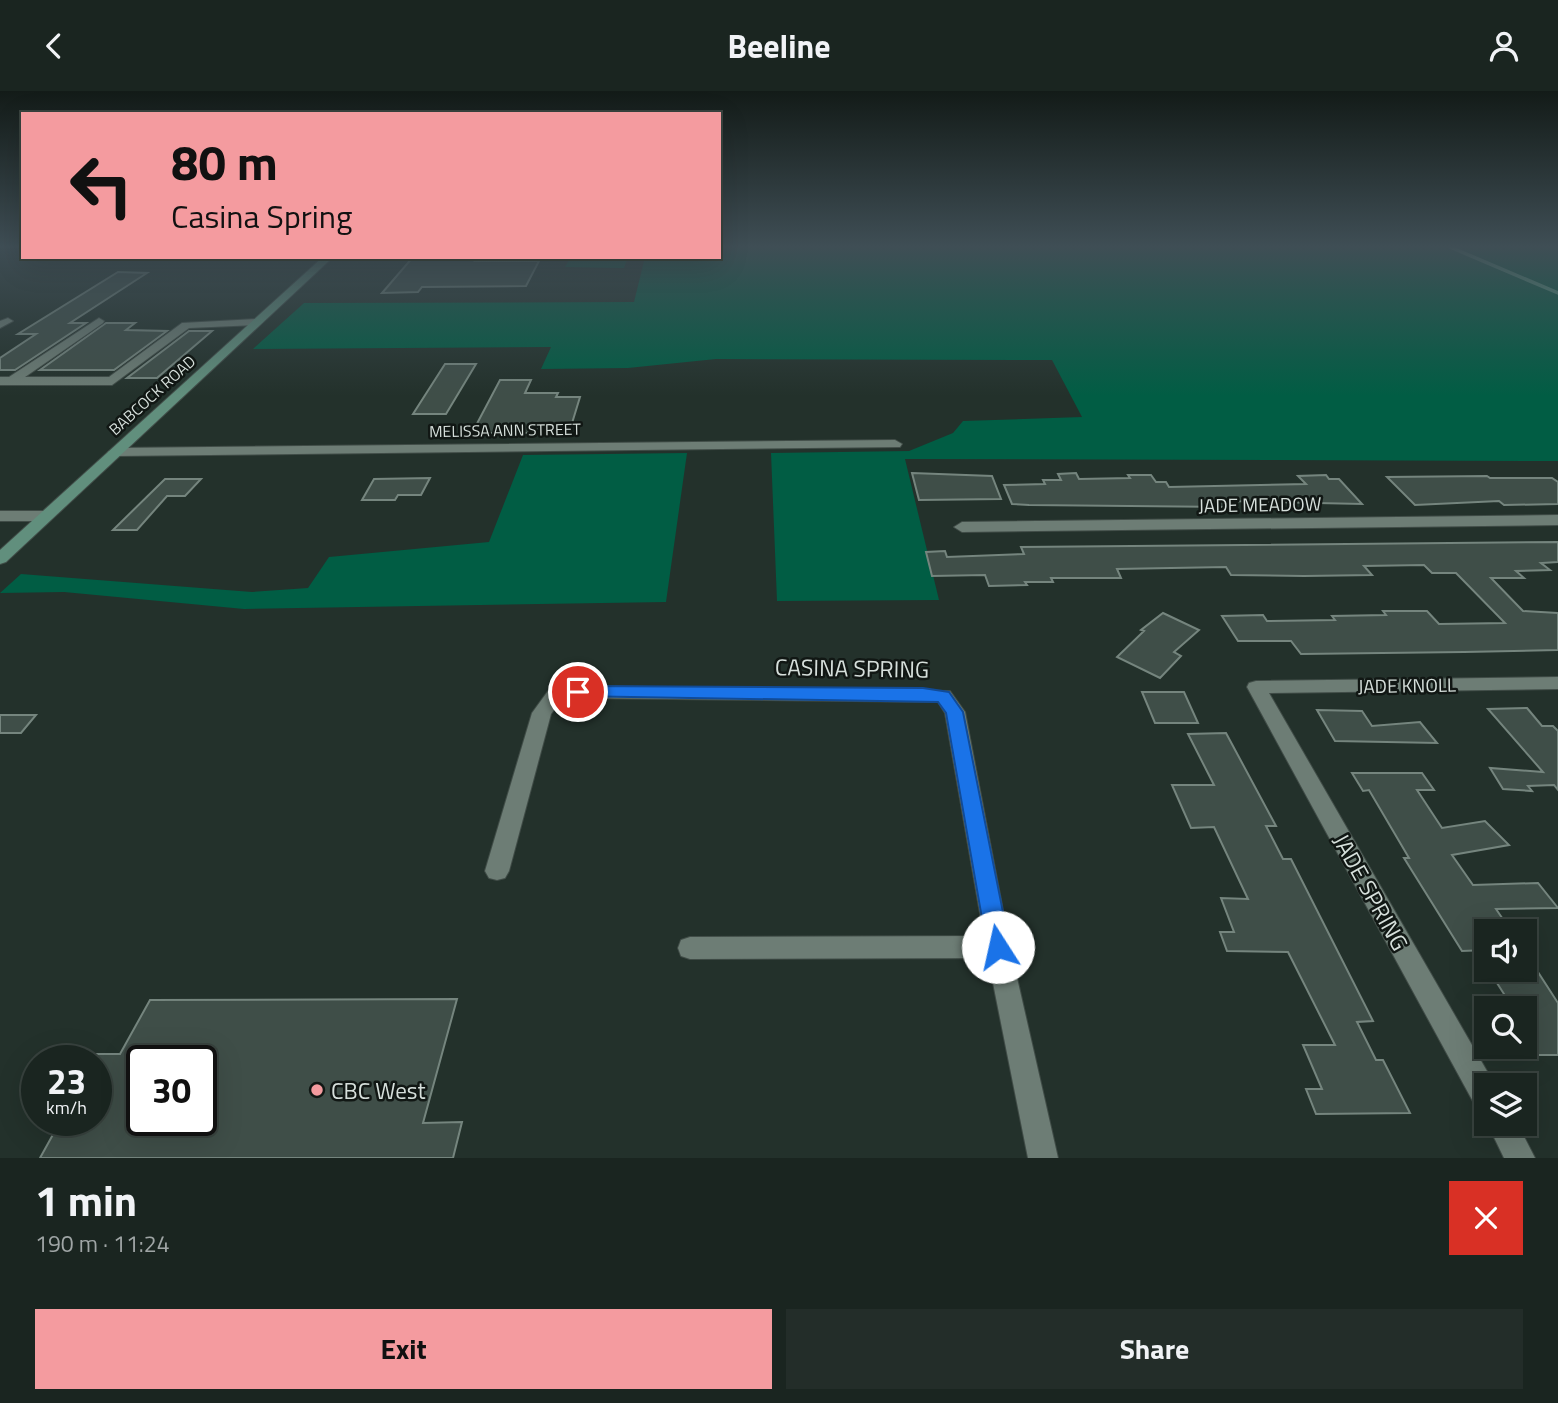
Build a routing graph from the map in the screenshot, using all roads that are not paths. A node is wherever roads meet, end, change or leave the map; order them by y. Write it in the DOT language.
graph roads {
  1 [pos="286,297"];
  2 [pos="99,321"];
  3 [pos="258,322"];
  4 [pos="6,381"];
  5 [pos="895,444"];
  6 [pos="116,452"];
  7 [pos="0,516"];
  8 [pos="46,516"];
  9 [pos="1558,520"];
  10 [pos="962,527"];
  11 [pos="0,559"];
  12 [pos="1558,683"];
  13 [pos="1256,687"];
  14 [pos="497,871"];
  15 [pos="998,947"];
  16 [pos="690,948"];
  17 [pos="1474,1076"];
  18 [pos="1508,1136"];
  19 [pos="1043,1158"];
  20 [pos="1520,1158"];
  1 -- 3 [label="main road, BABCOCK ROAD"];
  2 -- 4 [label="street"];
  3 -- 4 [label="street"];
  3 -- 6 [label="main road, BABCOCK ROAD"];
  5 -- 6 [label="street, MELISSA ANN STREET"];
  6 -- 8 [label="main road, BABCOCK ROAD"];
  7 -- 8 [label="street"];
  8 -- 11 [label="main road, BABCOCK ROAD"];
  9 -- 10 [label="street, JADE MEADOW"];
  12 -- 13 [label="street, JADE KNOLL"];
  13 -- 17 [label="street, JADE SPRING"];
  14 -- 15 [label="street, CASINA SPRING"];
  15 -- 16 [label="street"];
  15 -- 19 [label="street, CASINA SPRING"];
  18 -- 20 [label="street"];
}
